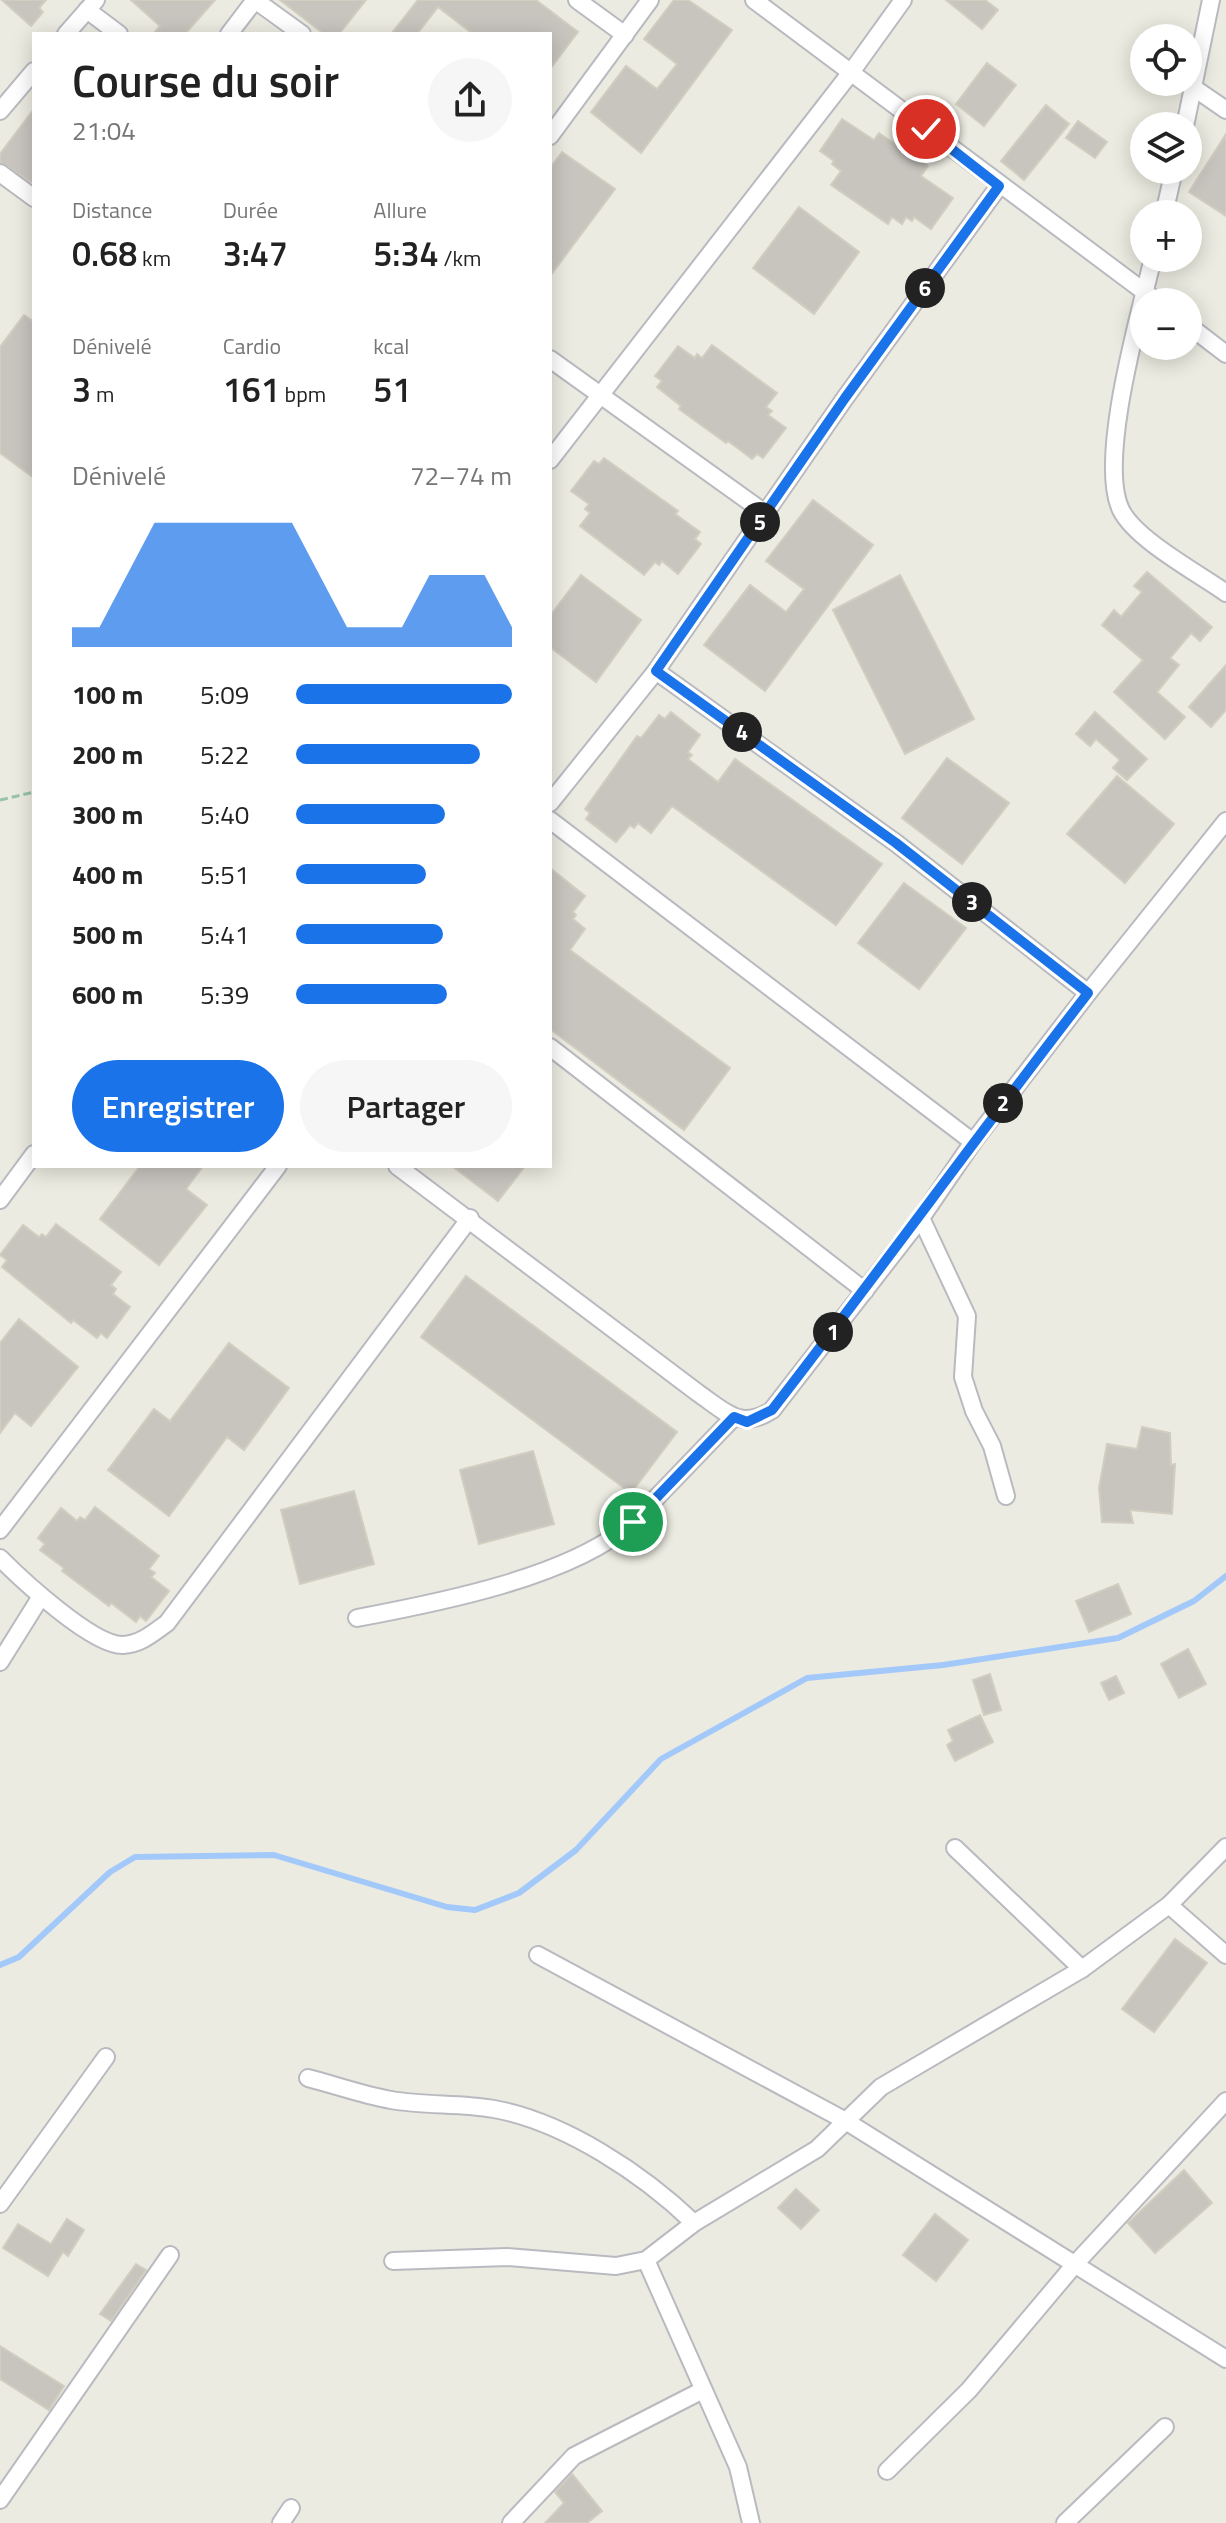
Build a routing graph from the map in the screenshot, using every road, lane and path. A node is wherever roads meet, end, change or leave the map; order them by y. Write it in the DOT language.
graph roads {
  1 [pos="255,0"];
  2 [pos="577,0"];
  3 [pos="650,0"];
  4 [pos="754,0"];
  5 [pos="903,0"];
  6 [pos="1211,0"];
  7 [pos="92,5"];
  8 [pos="68,32"];
  9 [pos="117,32"];
  10 [pos="231,32"];
  11 [pos="299,32"];
  12 [pos="625,35"];
  13 [pos="1202,47"];
  14 [pos="852,71"];
  15 [pos="32,73"];
  16 [pos="1202,94"];
  17 [pos="1226,110"];
  18 [pos="0,111"];
  19 [pos="552,133"];
  20 [pos="0,173"];
  21 [pos="999,186"];
  22 [pos="32,197"];
  23 [pos="1139,288"];
  24 [pos="1202,336"];
  25 [pos="1226,354"];
  26 [pos="552,360"];
  27 [pos="1135,360"];
  28 [pos="598,394"];
  29 [pos="552,457"];
  30 [pos="765,513"];
  31 [pos="1226,593"];
  32 [pos="656,671"];
  33 [pos="32,792"];
  34 [pos="0,800"];
  35 [pos="552,801"];
  36 [pos="1226,821"];
  37 [pos="552,822"];
  38 [pos="1088,993"];
  39 [pos="552,1049"];
  40 [pos="973,1142"];
  41 [pos="32,1157"];
  42 [pos="276,1168"];
  43 [pos="400,1168"];
  44 [pos="0,1200"];
  45 [pos="470,1218"];
  46 [pos="921,1218"];
  47 [pos="865,1291"];
  48 [pos="734,1417"];
  49 [pos="1006,1496"];
  50 [pos="0,1530"];
  51 [pos="0,1558"];
  52 [pos="40,1598"];
  53 [pos="357,1618"];
  54 [pos="0,1662"];
  55 [pos="1226,1847"];
  56 [pos="955,1848"];
  57 [pos="1169,1905"];
  58 [pos="538,1955"];
  59 [pos="1226,1955"];
  60 [pos="1082,1969"];
  61 [pos="106,2057"];
  62 [pos="308,2078"];
  63 [pos="1226,2101"];
  64 [pos="844,2120"];
  65 [pos="0,2204"];
  66 [pos="694,2223"];
  67 [pos="170,2255"];
  68 [pos="646,2260"];
  69 [pos="393,2261"];
  70 [pos="1076,2263"];
  71 [pos="1226,2359"];
  72 [pos="703,2390"];
  73 [pos="1165,2427"];
  74 [pos="887,2471"];
  75 [pos="0,2500"];
  76 [pos="291,2508"];
  77 [pos="281,2523"];
  78 [pos="511,2523"];
  79 [pos="751,2523"];
  80 [pos="1065,2523"];
  1 -- 10 [label="street"];
  1 -- 11 [label="street"];
  2 -- 12 [label="street"];
  3 -- 12 [label="street"];
  4 -- 14 [label="street"];
  5 -- 14 [label="street"];
  6 -- 13 [label="street"];
  7 -- 8 [label="street"];
  7 -- 9 [label="street"];
  12 -- 19 [label="street"];
  14 -- 21 [label="street"];
  14 -- 28 [label="street"];
  15 -- 18 [label="street"];
  16 -- 17 [label="street"];
  20 -- 22 [label="street"];
  21 -- 23 [label="street"];
  21 -- 30 [label="street"];
  24 -- 25 [label="street"];
  26 -- 28 [label="street"];
  27 -- 31 [label="street"];
  28 -- 29 [label="street"];
  28 -- 30 [label="street"];
  30 -- 32 [label="street"];
  32 -- 35 [label="street"];
  32 -- 38 [label="street"];
  33 -- 34 [label="path"];
  36 -- 38 [label="street"];
  37 -- 40 [label="street"];
  38 -- 40 [label="street"];
  39 -- 47 [label="street"];
  40 -- 46 [label="street"];
  41 -- 44 [label="street"];
  42 -- 50 [label="street"];
  43 -- 45 [label="street"];
  45 -- 48 [label="street"];
  45 -- 52 [label="street"];
  46 -- 47 [label="street"];
  46 -- 49 [label="street"];
  47 -- 48 [label="street"];
  48 -- 53 [label="street"];
  51 -- 52 [label="street"];
  52 -- 54 [label="street"];
  55 -- 57 [label="street"];
  56 -- 60 [label="street"];
  57 -- 59 [label="street"];
  57 -- 60 [label="street"];
  58 -- 64 [label="street"];
  60 -- 64 [label="street"];
  61 -- 65 [label="street"];
  62 -- 66 [label="street"];
  63 -- 70 [label="street"];
  64 -- 66 [label="street"];
  64 -- 70 [label="street"];
  66 -- 68 [label="street"];
  67 -- 75 [label="street"];
  68 -- 69 [label="street"];
  68 -- 72 [label="street"];
  70 -- 71 [label="street"];
  70 -- 74 [label="street"];
  72 -- 78 [label="street"];
  72 -- 79 [label="street"];
  73 -- 80 [label="street"];
  76 -- 77 [label="street"];
}
